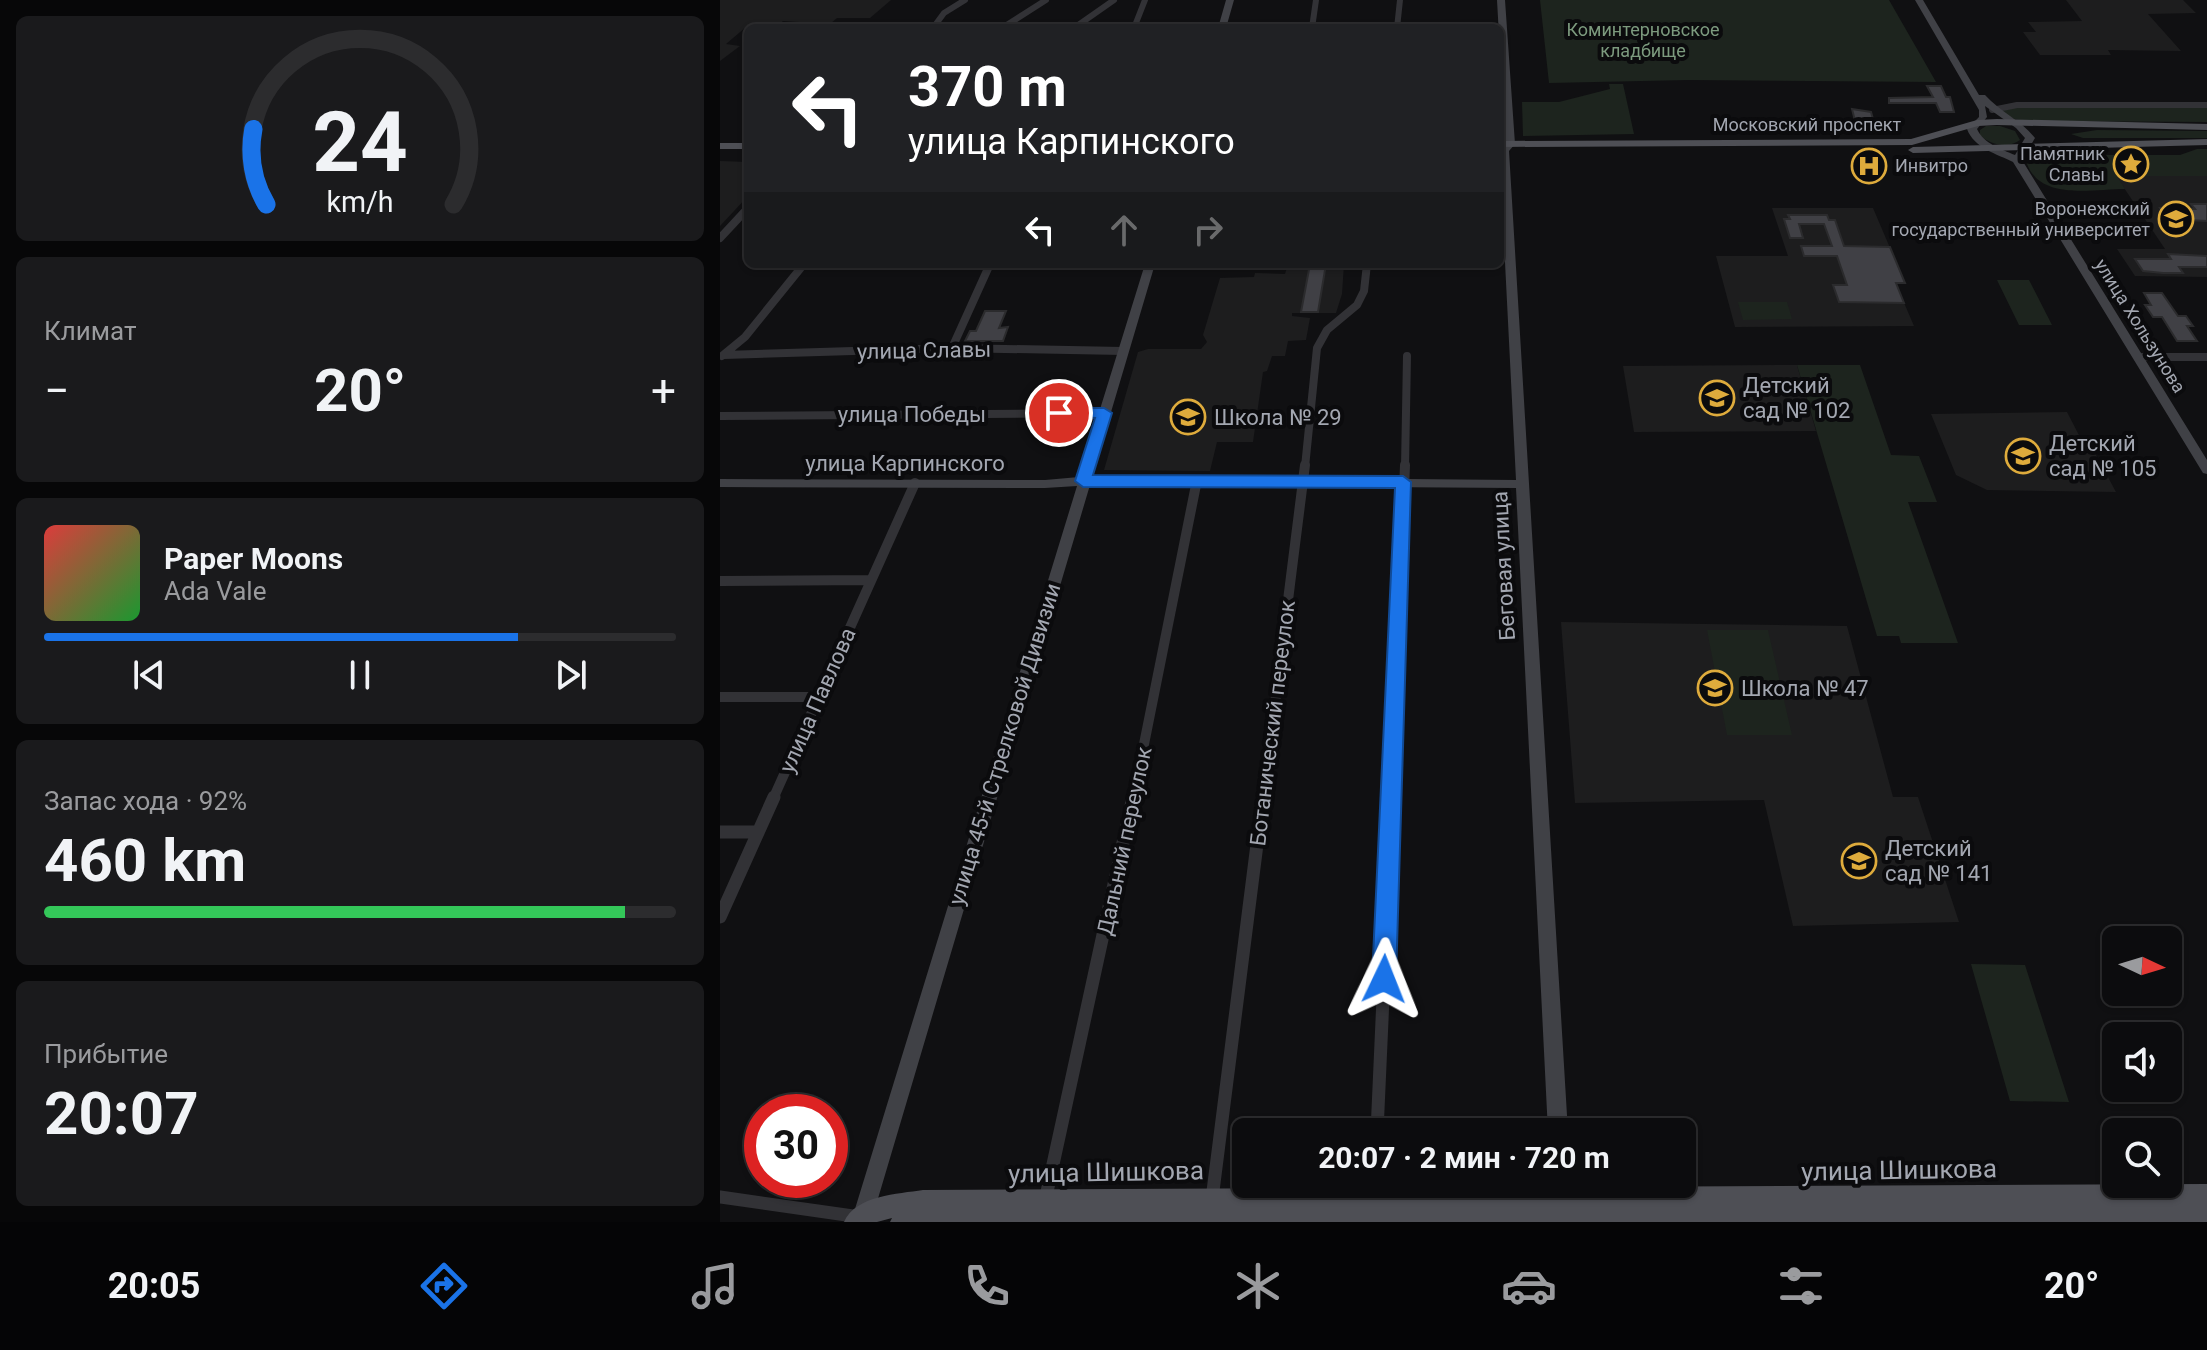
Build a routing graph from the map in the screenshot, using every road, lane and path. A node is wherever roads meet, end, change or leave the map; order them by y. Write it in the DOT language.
graph roads {
  1 [pos="965,0"];
  2 [pos="1046,0"];
  3 [pos="1114,0"];
  4 [pos="1145,0"];
  5 [pos="1230,0"];
  6 [pos="1316,0"];
  7 [pos="1400,0"];
  8 [pos="1501,0"];
  9 [pos="1921,0"];
  10 [pos="936,24"];
  11 [pos="1008,24"];
  12 [pos="1080,24"];
  13 [pos="1136,24"];
  14 [pos="1223,24"];
  15 [pos="1313,24"];
  16 [pos="1397,24"];
  17 [pos="1501,24"];
  18 [pos="2207,105"];
  19 [pos="1992,110"];
  20 [pos="1977,123"];
  21 [pos="2012,123"];
  22 [pos="2115,126"];
  23 [pos="2207,127"];
  24 [pos="2207,142"];
  25 [pos="720,146"];
  26 [pos="744,146"];
  27 [pos="1504,147"];
  28 [pos="2025,148"];
  29 [pos="1995,149"];
  30 [pos="720,153"];
  31 [pos="744,153"];
  32 [pos="2017,160"];
  33 [pos="744,212"];
  34 [pos="720,238"];
  35 [pos="801,268"];
  36 [pos="988,268"];
  37 [pos="1149,268"];
  38 [pos="1367,268"];
  39 [pos="952,348"];
  40 [pos="1123,351"];
  41 [pos="722,356"];
  42 [pos="1407,356"];
  43 [pos="2138,357"];
  44 [pos="2207,357"];
  45 [pos="1104,413"];
  46 [pos="720,416"];
  47 [pos="2207,470"];
  48 [pos="1197,480"];
  49 [pos="1083,481"];
  50 [pos="1303,481"];
  51 [pos="1403,482"];
  52 [pos="720,483"];
  53 [pos="915,483"];
  54 [pos="1522,484"];
  55 [pos="870,580"];
  56 [pos="720,581"];
  57 [pos="720,697"];
  58 [pos="819,697"];
  59 [pos="720,832"];
  60 [pos="758,832"];
  61 [pos="720,917"];
  62 [pos="1378,1118"];
  63 [pos="1557,1118"];
  64 [pos="2207,1195"];
  65 [pos="720,1197"];
  66 [pos="1232,1198"];
  67 [pos="1537,1198"];
  68 [pos="1563,1198"];
  69 [pos="1563,1198"];
  70 [pos="1212,1199"];
  71 [pos="1045,1201"];
  72 [pos="1601,1214"];
  73 [pos="2207,1218"];
  74 [pos="860,1220"];
  75 [pos="1640,1220"];
  76 [pos="902,1222"];
  1 -- 10 [label="street"];
  2 -- 11 [label="street"];
  3 -- 12 [label="street"];
  4 -- 13 [label="street"];
  5 -- 14 [label="street"];
  6 -- 15 [label="street"];
  7 -- 16 [label="street"];
  8 -- 17 [label="street, Беговая улица"];
  9 -- 19 [label="street"];
  9 -- 20 [label="street"];
  18 -- 19 [label="street"];
  19 -- 21 [label="street"];
  20 -- 21 [label="main road, Московский проспект"];
  20 -- 27 [label="main road, Московский проспект"];
  20 -- 29 [label="street"];
  21 -- 22 [label="main road, Московский проспект"];
  21 -- 28 [label="street"];
  22 -- 23 [label="main road, Московский проспект"];
  22 -- 24 [label="main road"];
  24 -- 28 [label="main road, Московский проспект"];
  25 -- 26 [label="main road"];
  27 -- 29 [label="main road, Московский проспект"];
  27 -- 54 [label="street, Беговая улица"];
  28 -- 29 [label="main road, Московский проспект"];
  28 -- 32 [label="street"];
  29 -- 32 [label="street"];
  30 -- 31 [label="main road"];
  32 -- 43 [label="street, улица Хользунова"];
  33 -- 34 [label="street"];
  35 -- 41 [label="street"];
  36 -- 39 [label="street"];
  37 -- 40 [label="street, улица 45-й Стрелковой Дивизии"];
  38 -- 50 [label="street, Ботанический переулок"];
  39 -- 40 [label="street, улица Славы"];
  39 -- 41 [label="street, улица Славы"];
  40 -- 45 [label="street, улица 45-й Стрелковой Дивизии"];
  42 -- 51 [label="street"];
  43 -- 44 [label="street"];
  43 -- 47 [label="street, улица Хользунова"];
  45 -- 46 [label="street, улица Победы"];
  45 -- 49 [label="street, улица 45-й Стрелковой Дивизии"];
  48 -- 49 [label="street, улица Карпинского"];
  48 -- 50 [label="street, улица Карпинского"];
  48 -- 71 [label="street, Дальний переулок"];
  49 -- 53 [label="street, улица Карпинского"];
  49 -- 74 [label="street, улица 45-й Стрелковой Дивизии"];
  50 -- 51 [label="street, улица Карпинского"];
  50 -- 70 [label="street, Ботанический переулок"];
  51 -- 54 [label="street, улица Карпинского"];
  51 -- 62 [label="street"];
  52 -- 53 [label="street, улица Карпинского"];
  53 -- 55 [label="street, улица Павлова"];
  54 -- 63 [label="street, Беговая улица"];
  55 -- 56 [label="street"];
  55 -- 58 [label="street, улица Павлова"];
  57 -- 58 [label="street"];
  58 -- 60 [label="street, улица Павлова"];
  59 -- 60 [label="street"];
  60 -- 61 [label="street, улица Павлова"];
  64 -- 72 [label="main road, улица Шишкова"];
  65 -- 74 [label="street, улица Шишкова"];
  66 -- 70 [label="main road, улица Шишкова"];
  67 -- 76 [label="main road, улица Шишкова"];
  68 -- 72 [label="main road, улица Шишкова"];
  69 -- 72 [label="street"];
  70 -- 71 [label="main road, улица Шишкова"];
  71 -- 74 [label="main road, улица Шишкова"];
  72 -- 75 [label="main road, улица Шишкова"];
  73 -- 75 [label="main road, улица Шишкова"];
}
